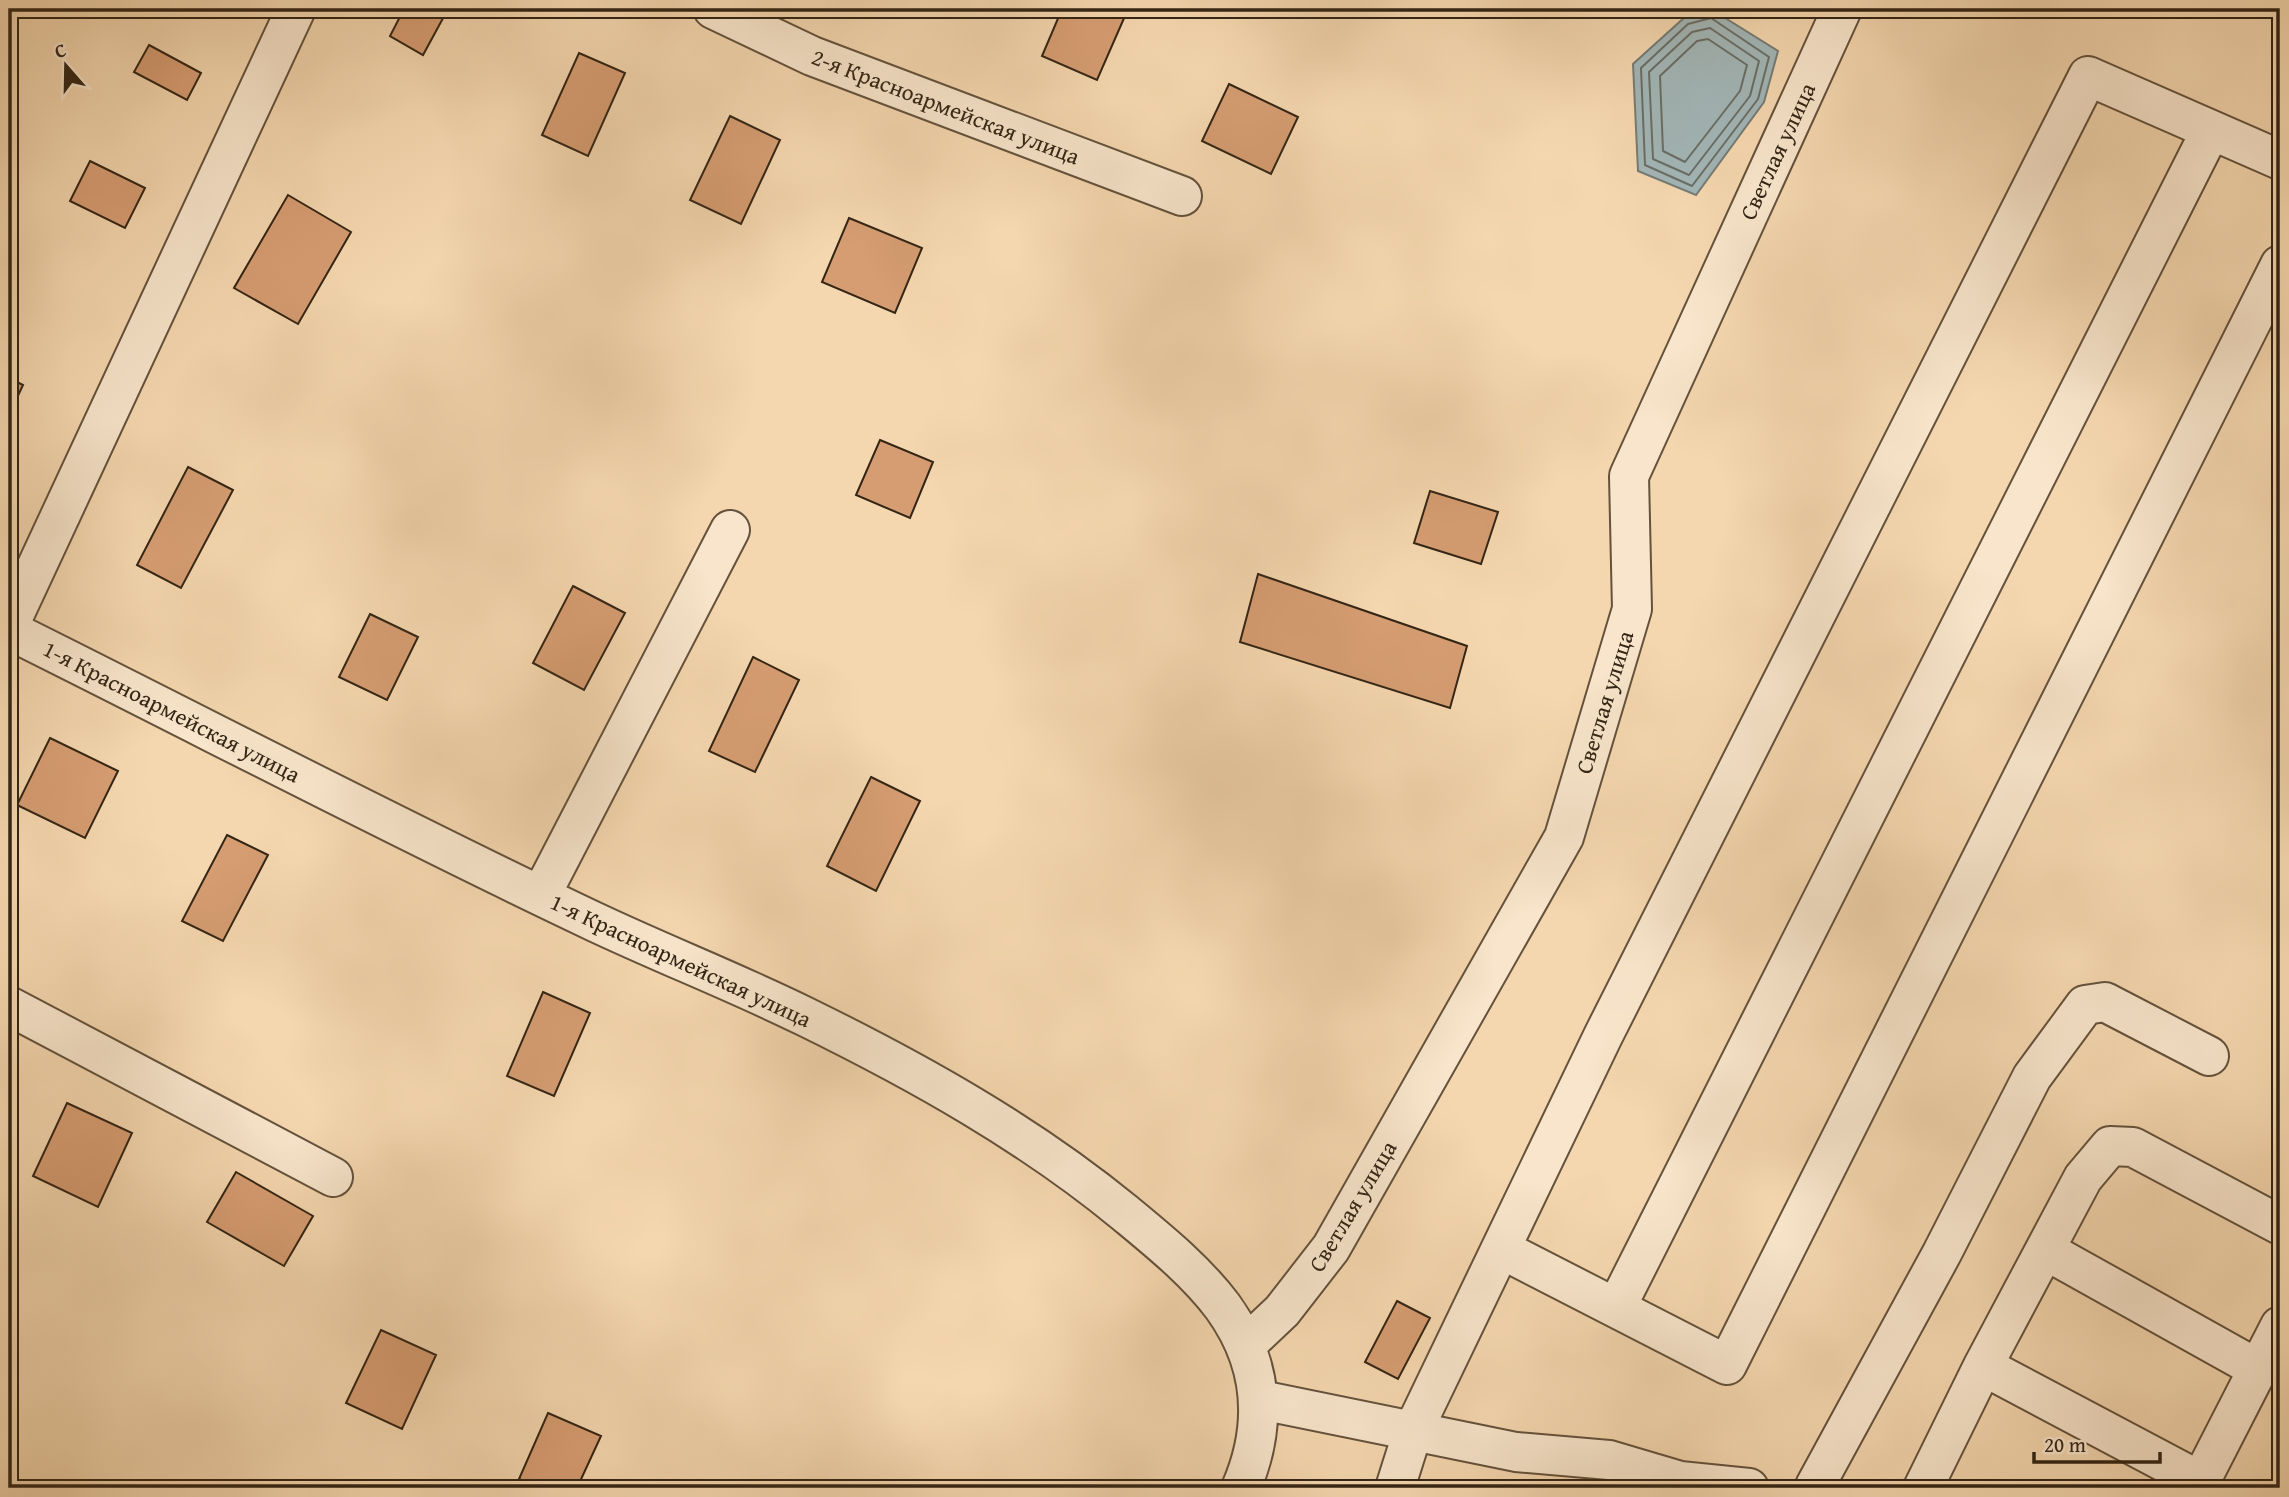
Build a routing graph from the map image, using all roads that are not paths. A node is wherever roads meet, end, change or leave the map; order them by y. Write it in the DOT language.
graph roads {
  1 [pos="296,9"];
  2 [pos="713,9"];
  3 [pos="1842,9"];
  4 [pos="2211,130"];
  5 [pos="2280,160"];
  6 [pos="1182,196"];
  7 [pos="2280,265"];
  8 [pos="730,530"];
  9 [pos="9,628"];
  10 [pos="541,895"];
  11 [pos="9,1006"];
  12 [pos="2209,1056"];
  13 [pos="333,1177"];
  14 [pos="2280,1225"];
  15 [pos="1501,1249"];
  16 [pos="2045,1250"];
  17 [pos="1616,1308"];
  18 [pos="2280,1326"];
  19 [pos="1245,1346"];
  20 [pos="1983,1366"];
  21 [pos="2258,1369"];
  22 [pos="1261,1400"];
  23 [pos="1413,1431"];
  24 [pos="1541,1472"];
  25 [pos="1678,1484"];
  26 [pos="2198,1485"];
  27 [pos="1241,1488"];
  28 [pos="1395,1488"];
  29 [pos="1749,1488"];
  30 [pos="1818,1488"];
  31 [pos="1923,1488"];
  1 -- 9 [label="street"];
  2 -- 6 [label="street, 2-я Красноармейская улица"];
  3 -- 19 [label="street, Светлая улица"];
  4 -- 5 [label="street"];
  4 -- 15 [label="street"];
  4 -- 17 [label="street"];
  7 -- 17 [label="street"];
  8 -- 10 [label="street"];
  9 -- 10 [label="street, 1-я Красноармейская улица"];
  10 -- 19 [label="street, 1-я Красноармейская улица"];
  11 -- 13 [label="street"];
  12 -- 30 [label="street"];
  14 -- 16 [label="street"];
  15 -- 17 [label="street"];
  15 -- 23 [label="street"];
  16 -- 20 [label="street"];
  16 -- 21 [label="street"];
  18 -- 21 [label="street"];
  19 -- 22 [label="street, 1-я Красноармейская улица"];
  20 -- 26 [label="street"];
  20 -- 31 [label="street"];
  21 -- 26 [label="street"];
  22 -- 23 [label="street"];
  22 -- 27 [label="street"];
  23 -- 24 [label="street"];
  23 -- 28 [label="street"];
  24 -- 25 [label="street"];
  25 -- 29 [label="street"];
}
